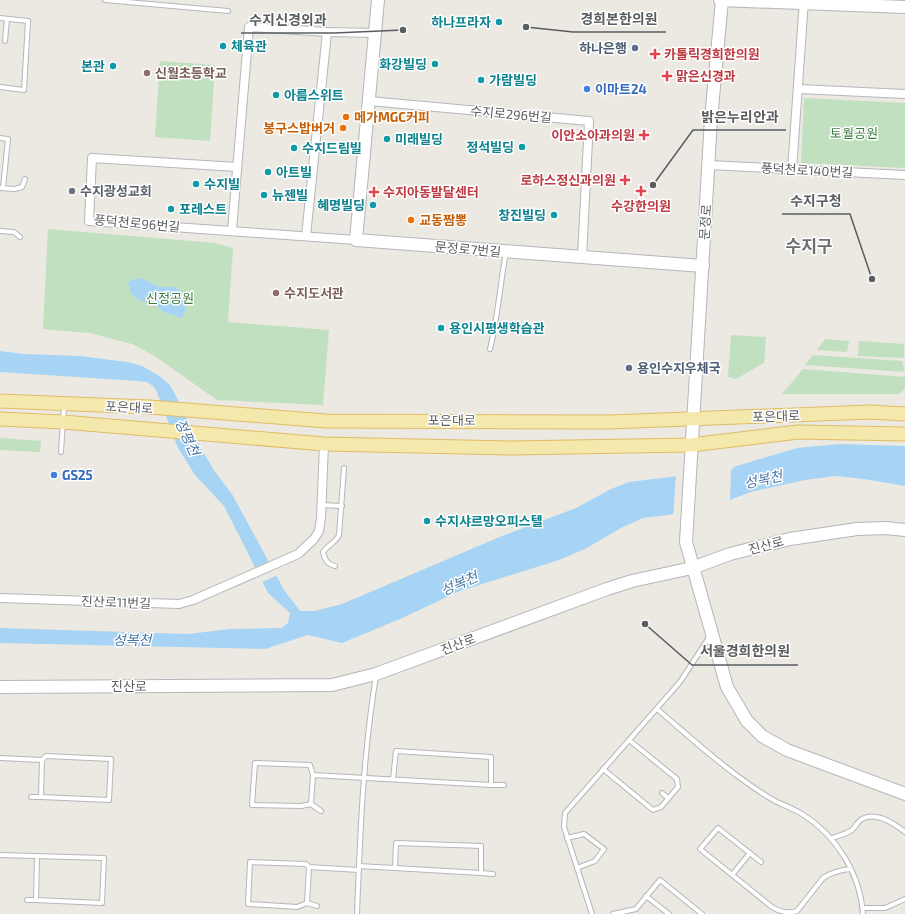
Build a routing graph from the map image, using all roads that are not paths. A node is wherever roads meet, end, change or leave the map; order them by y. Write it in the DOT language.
graph roads {
  1 [pos="105,0"];
  2 [pos="378,0"];
  3 [pos="722,0"];
  4 [pos="804,1"];
  5 [pos="905,7"];
  6 [pos="228,11"];
  7 [pos="0,18"];
  8 [pos="7,19"];
  9 [pos="327,32"];
  10 [pos="375,33"];
  11 [pos="5,41"];
  12 [pos="0,87"];
  13 [pos="799,89"];
  14 [pos="905,94"];
  15 [pos="369,101"];
  16 [pos="0,138"];
  17 [pos="709,165"];
  18 [pos="237,167"];
  19 [pos="792,170"];
  20 [pos="905,175"];
  21 [pos="25,179"];
  22 [pos="2,188"];
  23 [pos="232,230"];
  24 [pos="0,231"];
  25 [pos="306,236"];
  26 [pos="20,237"];
  27 [pos="356,240"];
  28 [pos="506,252"];
  29 [pos="582,257"];
  30 [pos="703,266"];
  31 [pos="490,349"];
  32 [pos="0,401"];
  33 [pos="65,404"];
  34 [pos="905,414"];
  35 [pos="0,418"];
  36 [pos="693,418"];
  37 [pos="63,422"];
  38 [pos="905,434"];
  39 [pos="324,444"];
  40 [pos="691,445"];
  41 [pos="61,452"];
  42 [pos="344,468"];
  43 [pos="321,505"];
  44 [pos="342,506"];
  45 [pos="905,530"];
  46 [pos="335,566"];
  47 [pos="692,568"];
  48 [pos="0,598"];
  49 [pos="712,632"];
  50 [pos="376,674"];
  51 [pos="0,687"];
  52 [pos="657,709"];
  53 [pos="629,740"];
  54 [pos="0,758"];
  55 [pos="42,760"];
  56 [pos="603,768"];
  57 [pos="313,775"];
  58 [pos="364,777"];
  59 [pos="393,779"];
  60 [pos="491,785"];
  61 [pos="504,785"];
  62 [pos="662,793"];
  63 [pos="905,794"];
  64 [pos="31,797"];
  65 [pos="41,797"];
  66 [pos="668,798"];
  67 [pos="311,804"];
  68 [pos="321,811"];
  69 [pos="905,832"];
  70 [pos="567,838"];
  71 [pos="832,838"];
  72 [pos="750,853"];
  73 [pos="0,855"];
  74 [pos="38,856"];
  75 [pos="761,862"];
  76 [pos="309,867"];
  77 [pos="359,868"];
  78 [pos="395,868"];
  79 [pos="577,868"];
  80 [pos="850,869"];
  81 [pos="481,873"];
  82 [pos="493,874"];
  83 [pos="732,875"];
  84 [pos="646,896"];
  85 [pos="905,899"];
  86 [pos="27,900"];
  87 [pos="36,900"];
  88 [pos="307,904"];
  89 [pos="317,906"];
  90 [pos="862,908"];
  91 [pos="357,914"];
  92 [pos="592,914"];
  93 [pos="613,914"];
  94 [pos="669,914"];
  95 [pos="702,914"];
  96 [pos="863,914"];
  1 -- 6 [label="lane"];
  2 -- 10 [label="street"];
  3 -- 4 [label="street"];
  3 -- 17 [label="street, 문정로"];
  4 -- 5 [label="street"];
  4 -- 13 [label="street"];
  7 -- 8 [label="lane"];
  8 -- 11 [label="lane"];
  8 -- 12 [label="lane"];
  9 -- 10 [label="street"];
  9 -- 18 [label="street"];
  9 -- 25 [label="street"];
  10 -- 15 [label="street"];
  13 -- 14 [label="street"];
  13 -- 19 [label="street"];
  15 -- 27 [label="street"];
  15 -- 29 [label="street, 수지로296번길"];
  16 -- 22 [label="lane"];
  17 -- 19 [label="street, 풍덕천로140번길"];
  17 -- 30 [label="street, 문정로"];
  18 -- 23 [label="street"];
  18 -- 23 [label="street, 풍덕천로96번길"];
  19 -- 20 [label="street, 풍덕천로140번길"];
  21 -- 22 [label="lane"];
  23 -- 25 [label="street, 문정로7번길"];
  24 -- 26 [label="lane"];
  25 -- 27 [label="street, 문정로7번길"];
  27 -- 28 [label="street, 문정로7번길"];
  28 -- 29 [label="street, 문정로7번길"];
  28 -- 31 [label="lane"];
  29 -- 30 [label="street, 문정로7번길"];
  30 -- 36 [label="street, 문정로"];
  32 -- 33 [label="main road, 포은대로"];
  33 -- 36 [label="main road, 포은대로"];
  33 -- 37 [label="lane"];
  34 -- 36 [label="main road, 포은대로"];
  35 -- 37 [label="main road, 포은대로"];
  36 -- 40 [label="street, 문정로"];
  37 -- 39 [label="main road, 포은대로"];
  37 -- 41 [label="lane"];
  38 -- 40 [label="main road, 포은대로"];
  39 -- 40 [label="main road, 포은대로"];
  39 -- 43 [label="street"];
  40 -- 47 [label="street, 문정로"];
  42 -- 44 [label="lane"];
  43 -- 44 [label="lane"];
  43 -- 48 [label="street, 진산로11번길"];
  44 -- 46 [label="lane"];
  45 -- 47 [label="street, 진산로"];
  47 -- 49 [label="street, 문정로"];
  47 -- 50 [label="street, 진산로"];
  49 -- 52 [label="lane"];
  49 -- 63 [label="street, 문정로"];
  50 -- 51 [label="street, 진산로"];
  50 -- 58 [label="lane"];
  52 -- 53 [label="lane"];
  52 -- 71 [label="lane"];
  53 -- 56 [label="lane"];
  53 -- 66 [label="lane"];
  54 -- 55 [label="lane"];
  55 -- 65 [label="lane"];
  55 -- 65 [label="lane"];
  56 -- 66 [label="lane"];
  56 -- 70 [label="lane"];
  57 -- 58 [label="lane"];
  57 -- 67 [label="lane"];
  57 -- 67 [label="lane"];
  58 -- 59 [label="lane"];
  58 -- 77 [label="lane"];
  59 -- 60 [label="lane"];
  59 -- 60 [label="lane"];
  60 -- 61 [label="lane"];
  62 -- 66 [label="lane"];
  64 -- 65 [label="lane"];
  67 -- 68 [label="lane"];
  69 -- 71 [label="lane"];
  70 -- 79 [label="lane"];
  70 -- 79 [label="lane"];
  71 -- 80 [label="lane"];
  72 -- 75 [label="lane"];
  72 -- 83 [label="lane"];
  72 -- 83 [label="lane"];
  73 -- 74 [label="lane"];
  74 -- 87 [label="lane"];
  74 -- 87 [label="lane"];
  76 -- 77 [label="lane"];
  76 -- 88 [label="lane"];
  76 -- 88 [label="lane"];
  77 -- 78 [label="lane"];
  77 -- 91 [label="lane"];
  78 -- 81 [label="lane"];
  78 -- 81 [label="lane"];
  79 -- 92 [label="lane"];
  80 -- 83 [label="lane"];
  80 -- 90 [label="lane"];
  81 -- 82 [label="lane"];
  84 -- 93 [label="lane"];
  84 -- 94 [label="lane"];
  84 -- 95 [label="lane"];
  85 -- 90 [label="lane"];
  86 -- 87 [label="lane"];
  88 -- 89 [label="lane"];
  90 -- 96 [label="lane"];
}
